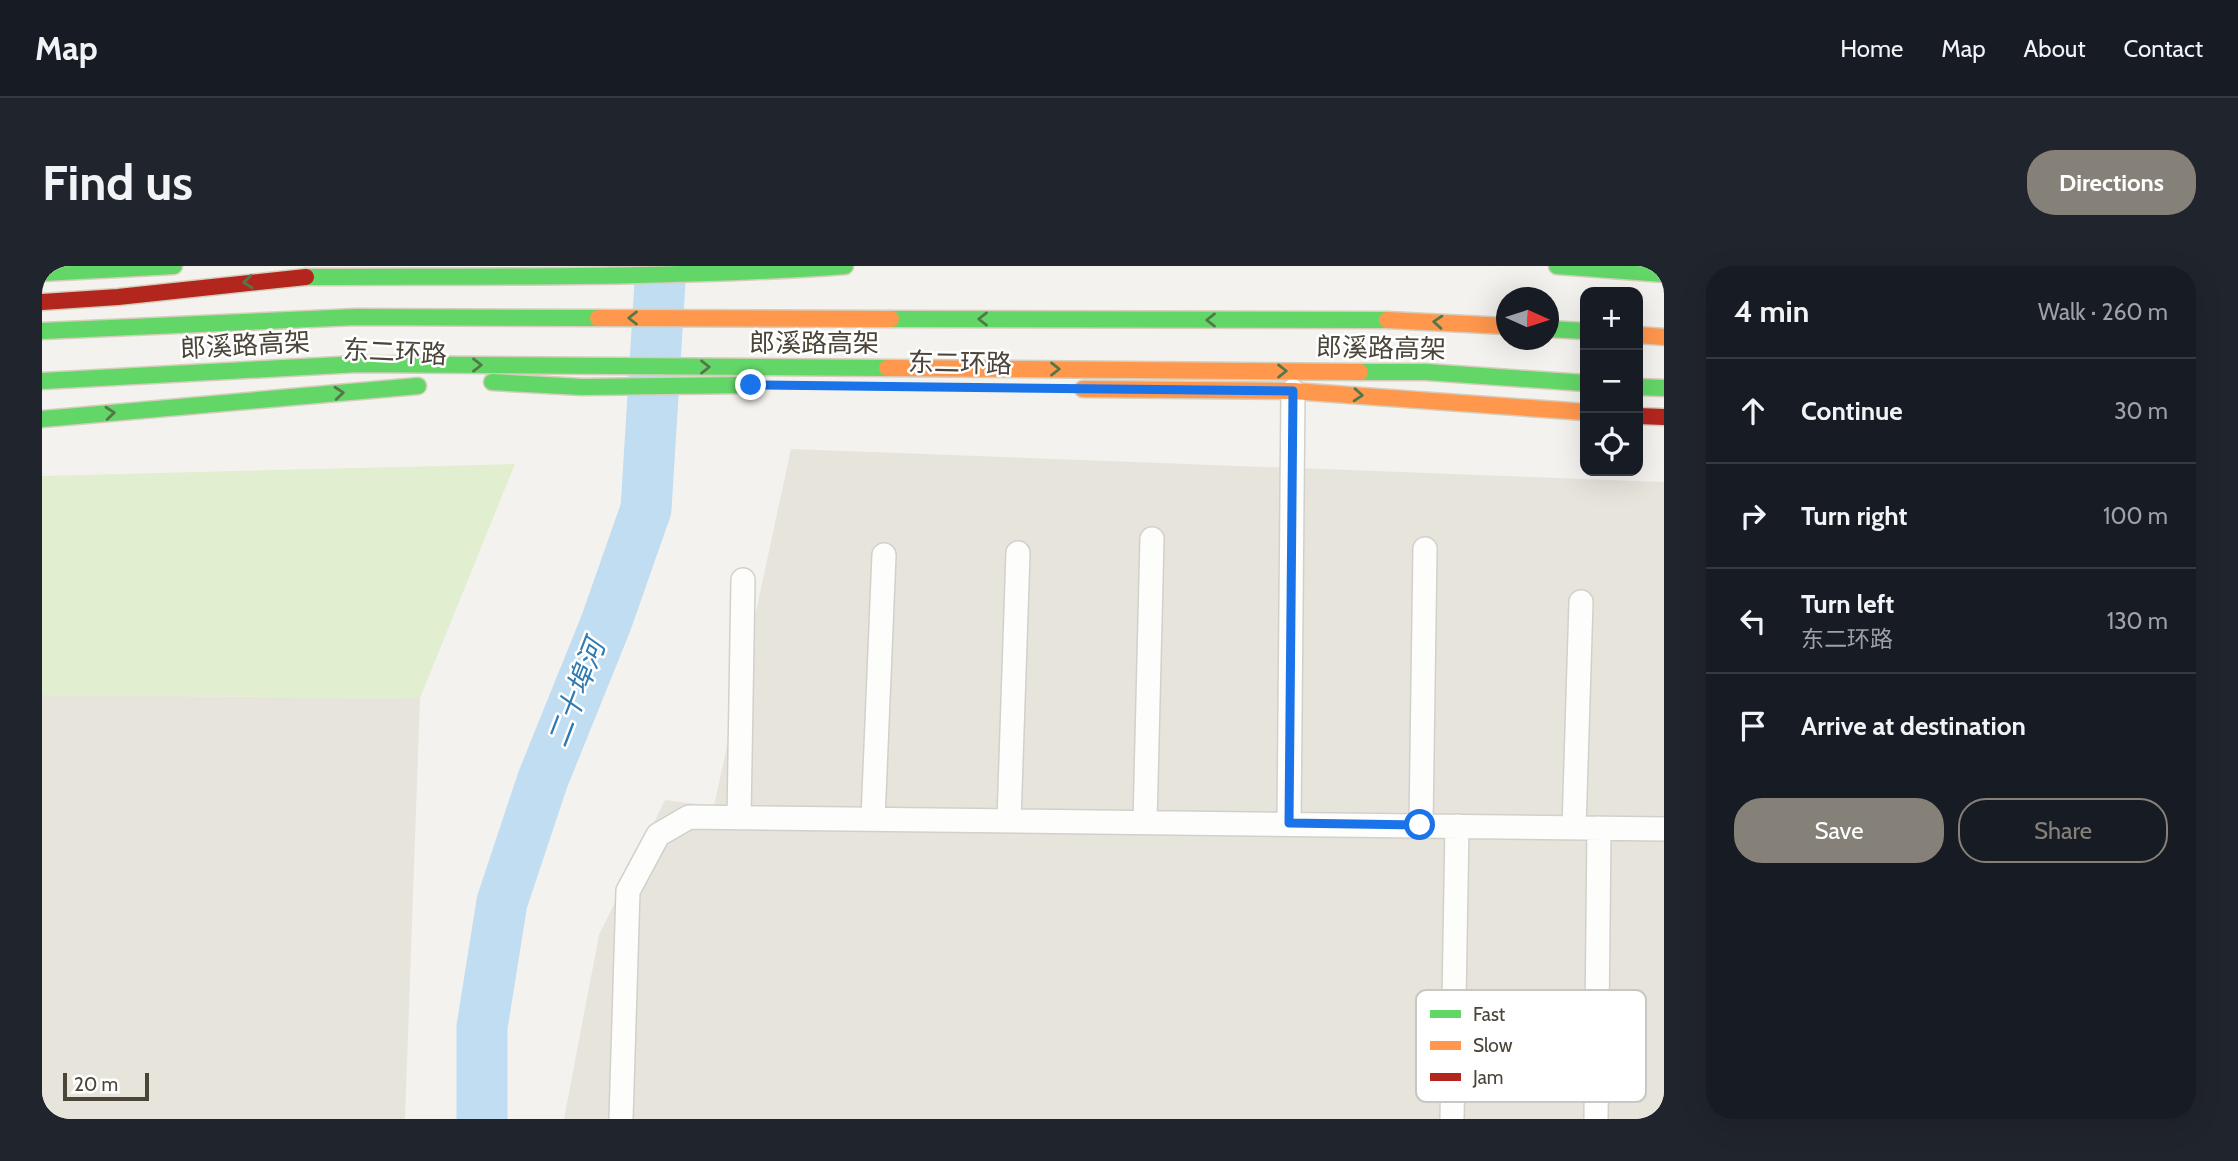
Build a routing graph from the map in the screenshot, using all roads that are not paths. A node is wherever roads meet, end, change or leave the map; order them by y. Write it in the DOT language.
graph roads {
  1 [pos="174,266"];
  2 [pos="845,266"];
  3 [pos="1557,266"];
  4 [pos="42,273"];
  5 [pos="1664,274"];
  6 [pos="42,302"];
  7 [pos="1496,325"];
  8 [pos="1559,330"];
  9 [pos="42,331"];
  10 [pos="1580,331"];
  11 [pos="1643,335"];
  12 [pos="1664,337"];
  13 [pos="42,381"];
  14 [pos="1580,383"];
  15 [pos="435,385"];
  16 [pos="758,385"];
  17 [pos="1643,387"];
  18 [pos="1071,388"];
  19 [pos="1664,388"];
  20 [pos="1293,391"];
  21 [pos="42,396"];
  22 [pos="1580,412"];
  23 [pos="1643,416"];
  24 [pos="1664,417"];
  25 [pos="42,419"];
  26 [pos="1152,539"];
  27 [pos="1425,549"];
  28 [pos="1018,553"];
  29 [pos="884,555"];
  30 [pos="744,580"];
  31 [pos="1581,602"];
  32 [pos="739,818"];
  33 [pos="873,819"];
  34 [pos="1009,820"];
  35 [pos="1145,822"];
  36 [pos="1289,823"];
  37 [pos="1420,825"];
  38 [pos="1457,826"];
  39 [pos="1574,828"];
  40 [pos="1599,828"];
  41 [pos="1664,829"];
  42 [pos="1454,990"];
  43 [pos="1597,990"];
  44 [pos="621,1119"];
  1 -- 4 [label="main road"];
  2 -- 6 [label="main road, one-way"];
  3 -- 5 [label="main road"];
  7 -- 9 [label="main road, 郎溪路高架, one-way"];
  8 -- 10 [label="main road"];
  11 -- 12 [label="main road"];
  13 -- 14 [label="main road, 郎溪路高架, one-way"];
  25 -- 15 [label="main road, one-way"];
  16 -- 21 [label="main road, 东二环路"];
  17 -- 19 [label="main road"];
  18 -- 20 [label="main road"];
  20 -- 22 [label="main road, one-way"];
  20 -- 36 [label="street"];
  23 -- 24 [label="main road"];
  26 -- 35 [label="street"];
  27 -- 37 [label="street"];
  28 -- 34 [label="street"];
  29 -- 33 [label="street"];
  30 -- 32 [label="street"];
  31 -- 39 [label="street"];
  32 -- 33 [label="street"];
  32 -- 44 [label="street"];
  33 -- 34 [label="street"];
  34 -- 35 [label="street"];
  35 -- 36 [label="street"];
  36 -- 37 [label="street"];
  37 -- 38 [label="street"];
  38 -- 39 [label="street"];
  38 -- 42 [label="street"];
  39 -- 40 [label="street"];
  40 -- 41 [label="street"];
  40 -- 43 [label="street"];
}
